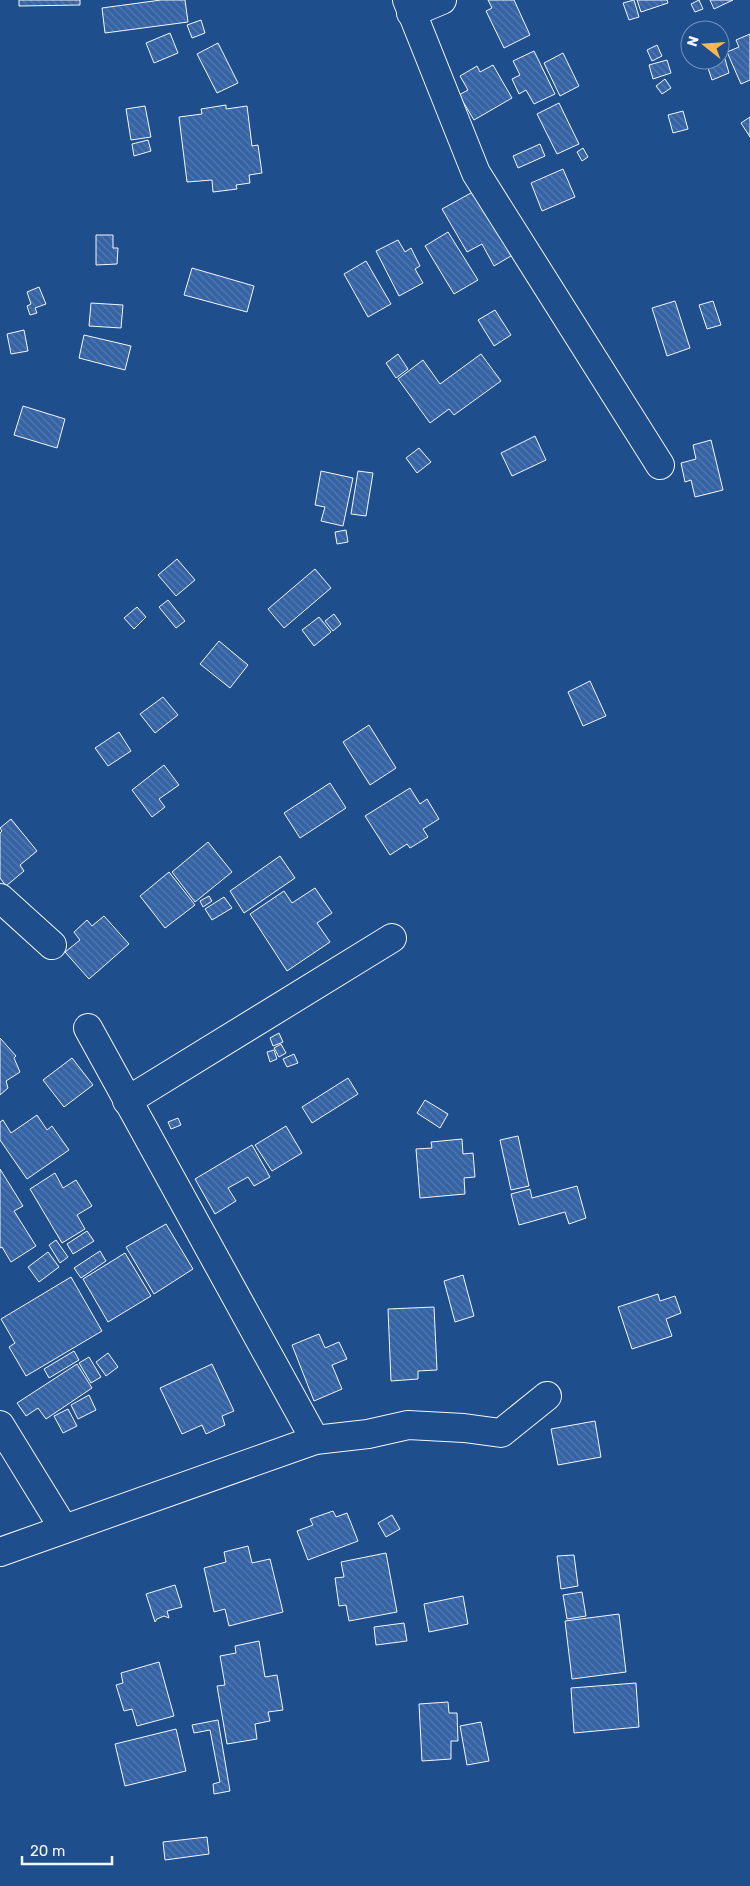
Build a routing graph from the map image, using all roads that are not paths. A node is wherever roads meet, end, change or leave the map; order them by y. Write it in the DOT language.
graph roads {
  1 [pos="442,0"];
  2 [pos="409,6"];
  3 [pos="660,464"];
  4 [pos="0,898"];
  5 [pos="392,938"];
  6 [pos="52,945"];
  7 [pos="88,1028"];
  8 [pos="127,1101"];
  9 [pos="547,1396"];
  10 [pos="0,1425"];
  11 [pos="315,1440"];
  12 [pos="64,1529"];
  13 [pos="0,1552"];
  1 -- 2 [label="street"];
  2 -- 3 [label="street"];
  4 -- 6 [label="street"];
  5 -- 8 [label="street"];
  7 -- 8 [label="street"];
  8 -- 11 [label="street"];
  9 -- 11 [label="street"];
  10 -- 12 [label="street"];
  11 -- 12 [label="street"];
  12 -- 13 [label="street"];
}
